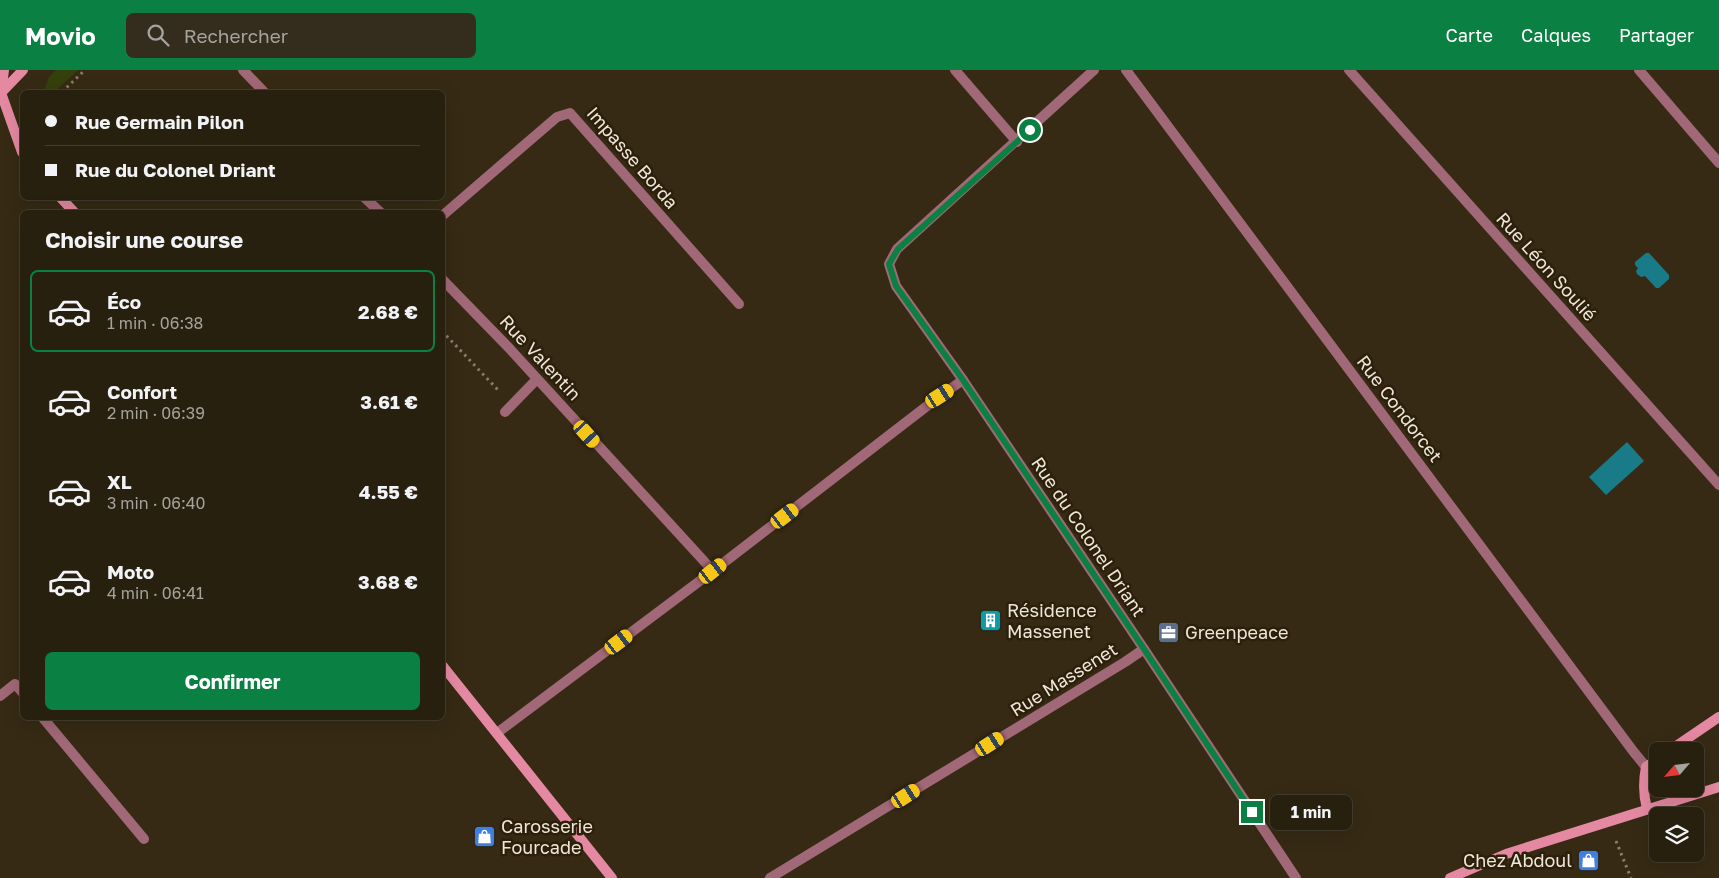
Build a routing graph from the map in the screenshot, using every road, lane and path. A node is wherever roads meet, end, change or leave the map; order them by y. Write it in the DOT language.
graph roads {
  1 [pos="4,70"];
  2 [pos="23,70"];
  3 [pos="85,70"];
  4 [pos="243,70"];
  5 [pos="955,70"];
  6 [pos="1094,70"];
  7 [pos="1126,70"];
  8 [pos="1349,70"];
  9 [pos="1639,70"];
  10 [pos="64,90"];
  11 [pos="262,90"];
  12 [pos="0,92"];
  13 [pos="1017,142"];
  14 [pos="20,147"];
  15 [pos="1719,163"];
  16 [pos="63,200"];
  17 [pos="367,200"];
  18 [pos="72,210"];
  19 [pos="378,210"];
  20 [pos="445,213"];
  21 [pos="445,282"];
  22 [pos="739,304"];
  23 [pos="445,334"];
  24 [pos="537,378"];
  25 [pos="963,380"];
  26 [pos="508,408"];
  27 [pos="1719,485"];
  28 [pos="713,571"];
  29 [pos="1144,649"];
  30 [pos="445,669"];
  31 [pos="20,690"];
  32 [pos="0,696"];
  33 [pos="1719,717"];
  34 [pos="45,720"];
  35 [pos="497,733"];
  36 [pos="1682,742"];
  37 [pos="1649,765"];
  38 [pos="1646,767"];
  39 [pos="1719,787"];
  40 [pos="1647,809"];
  41 [pos="1608,822"];
  42 [pos="144,839"];
  43 [pos="612,878"];
  44 [pos="770,878"];
  45 [pos="1296,878"];
  46 [pos="1450,878"];
  47 [pos="1631,878"];
  1 -- 12 [label="main road"];
  2 -- 12 [label="main road"];
  3 -- 10 [label="path"];
  4 -- 11 [label="street"];
  5 -- 13 [label="street"];
  6 -- 13 [label="street"];
  7 -- 38 [label="street, Rue Condorcet"];
  8 -- 27 [label="street, Rue Léon Soulié"];
  9 -- 15 [label="street"];
  12 -- 14 [label="main road"];
  13 -- 25 [label="street, Rue du Colonel Driant"];
  16 -- 18 [label="main road"];
  17 -- 19 [label="street"];
  20 -- 22 [label="street, Impasse Borda"];
  21 -- 24 [label="street, Rue Valentin"];
  23 -- 26 [label="path"];
  24 -- 26 [label="street"];
  24 -- 28 [label="street, Rue Valentin"];
  25 -- 28 [label="street"];
  25 -- 29 [label="street, Rue du Colonel Driant"];
  28 -- 35 [label="street"];
  29 -- 44 [label="street, Rue Massenet"];
  29 -- 45 [label="street, Rue du Colonel Driant"];
  30 -- 35 [label="main road"];
  31 -- 32 [label="street"];
  33 -- 36 [label="main road"];
  34 -- 42 [label="street"];
  35 -- 43 [label="main road"];
  37 -- 38 [label="main road"];
  38 -- 40 [label="main road"];
  39 -- 40 [label="main road"];
  40 -- 41 [label="main road"];
  41 -- 46 [label="main road"];
  41 -- 47 [label="path"];
}
